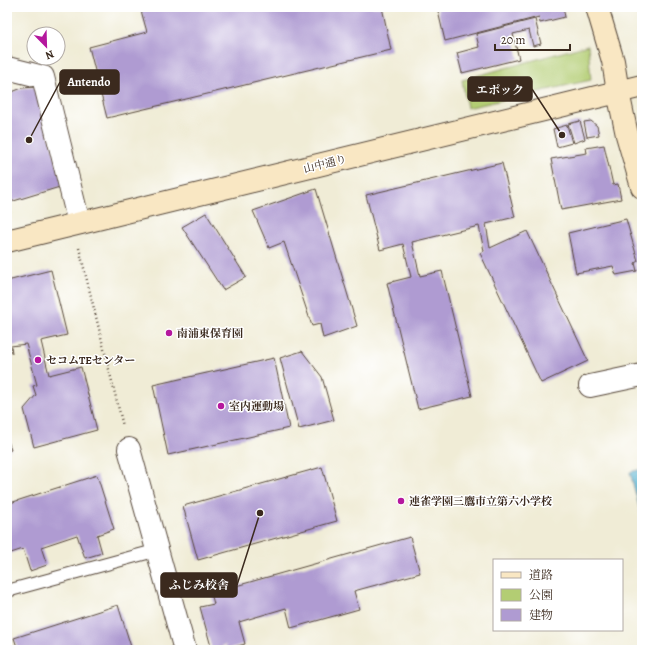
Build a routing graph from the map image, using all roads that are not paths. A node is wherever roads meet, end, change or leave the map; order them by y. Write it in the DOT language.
graph roads {
  1 [pos="597,7"];
  2 [pos="7,68"];
  3 [pos="642,86"];
  4 [pos="618,92"];
  5 [pos="642,187"];
  6 [pos="76,224"];
  7 [pos="7,241"];
  8 [pos="642,375"];
  9 [pos="590,386"];
  10 [pos="129,449"];
  11 [pos="158,550"];
  12 [pos="7,591"];
  13 [pos="185,650"];
  1 -- 4 [label="street"];
  2 -- 6 [label="street"];
  3 -- 4 [label="street, 山中通り"];
  4 -- 5 [label="street"];
  4 -- 6 [label="street, 山中通り"];
  6 -- 7 [label="street, 山中通り"];
  8 -- 9 [label="street"];
  10 -- 11 [label="street"];
  11 -- 12 [label="lane"];
  11 -- 13 [label="street"];
}
